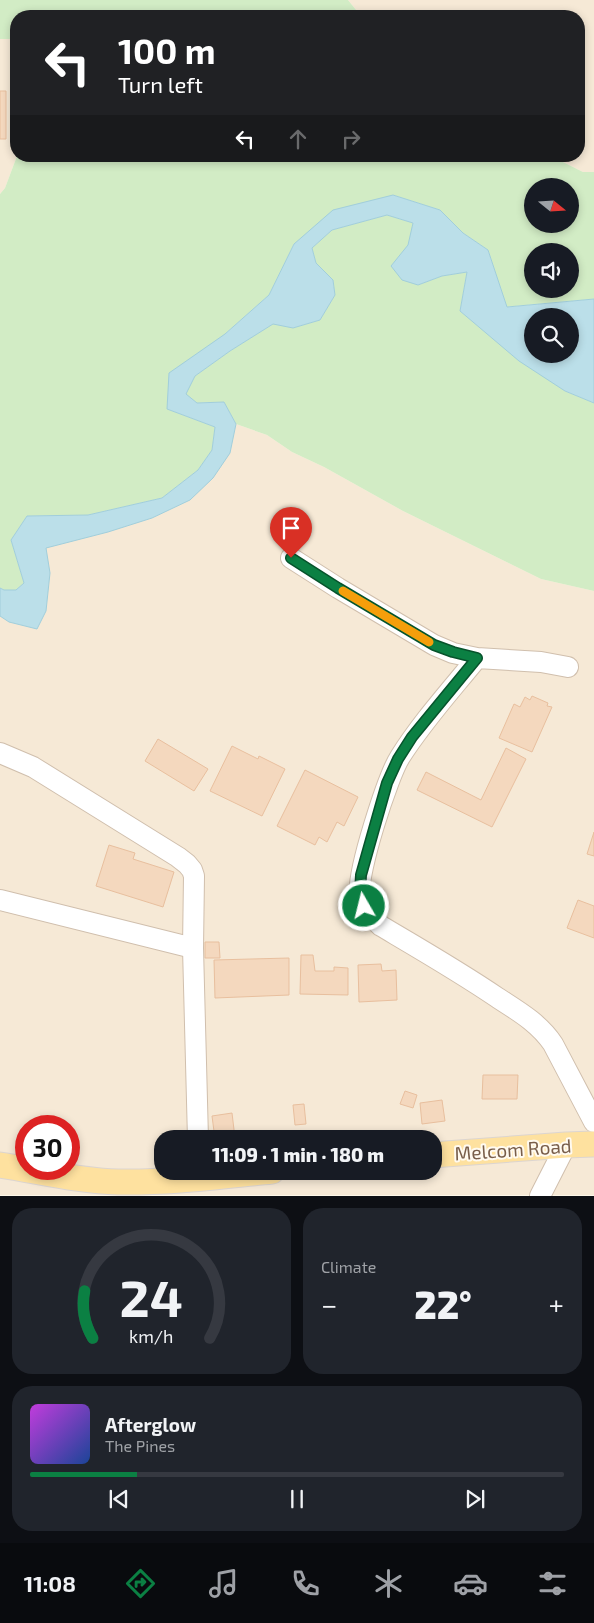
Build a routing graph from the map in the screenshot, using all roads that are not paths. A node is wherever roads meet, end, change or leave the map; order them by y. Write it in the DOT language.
graph roads {
  1 [pos="291,558"];
  2 [pos="477,658"];
  3 [pos="568,667"];
  4 [pos="0,753"];
  5 [pos="0,900"];
  6 [pos="193,948"];
  7 [pos="594,1122"];
  8 [pos="198,1130"];
  9 [pos="566,1144"];
  10 [pos="594,1144"];
  11 [pos="442,1154"];
  12 [pos="0,1165"];
  13 [pos="154,1179"];
  14 [pos="540,1196"];
  1 -- 2 [label="street"];
  2 -- 3 [label="street"];
  2 -- 7 [label="street"];
  4 -- 6 [label="street"];
  5 -- 6 [label="street"];
  6 -- 8 [label="street"];
  9 -- 10 [label="main road, Melcom Road"];
  9 -- 11 [label="main road, Melcom Road"];
  9 -- 14 [label="street"];
  12 -- 13 [label="main road"];
}
